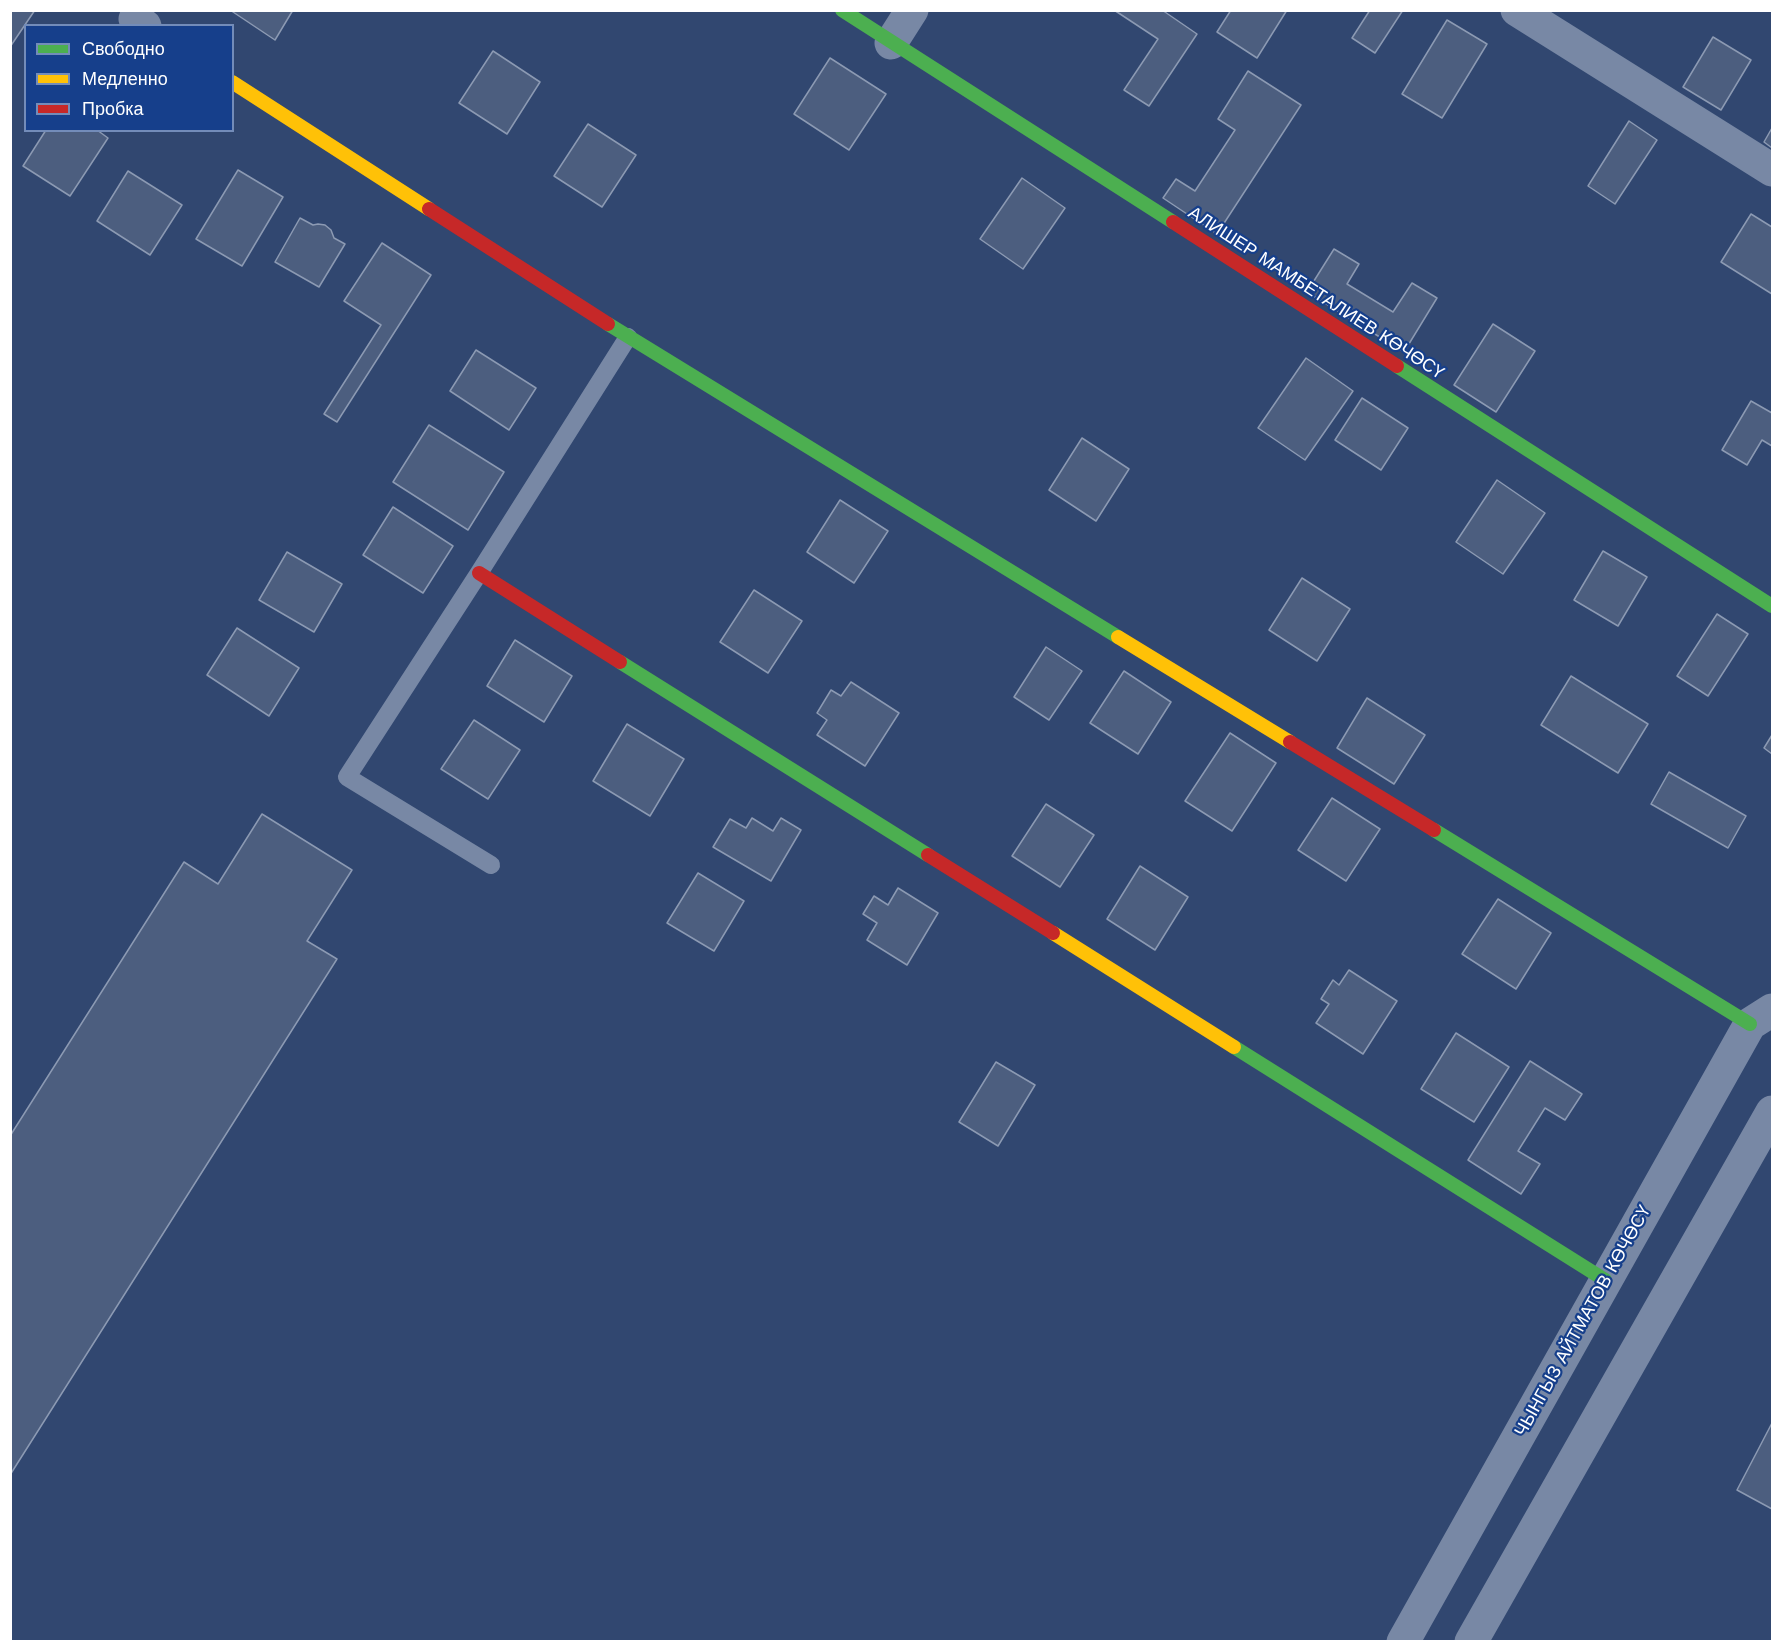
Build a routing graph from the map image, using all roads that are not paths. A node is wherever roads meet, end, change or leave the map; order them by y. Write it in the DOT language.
graph roads {
  1 [pos="842,10"];
  2 [pos="912,10"];
  3 [pos="1517,10"];
  4 [pos="891,43"];
  5 [pos="234,83"];
  6 [pos="1773,170"];
  7 [pos="628,337"];
  8 [pos="479,573"];
  9 [pos="1773,606"];
  10 [pos="491,865"];
  11 [pos="1761,1017"];
  12 [pos="1773,1112"];
  13 [pos="1605,1280"];
  14 [pos="1403,1641"];
  15 [pos="1472,1641"];
  1 -- 4 [label="street, АЛИШЕР МАМБЕТАЛИЕВ КӨЧӨСҮ"];
  2 -- 4 [label="street"];
  3 -- 6 [label="street"];
  4 -- 9 [label="street, АЛИШЕР МАМБЕТАЛИЕВ КӨЧӨСҮ"];
  5 -- 7 [label="street"];
  7 -- 8 [label="lane"];
  7 -- 11 [label="street"];
  8 -- 10 [label="lane"];
  8 -- 13 [label="street"];
  11 -- 13 [label="street, ЧЫНГЫЗ АЙТМАТОВ КӨЧӨСҮ"];
  12 -- 15 [label="street"];
  13 -- 14 [label="street, ЧЫНГЫЗ АЙТМАТОВ КӨЧӨСҮ"];
}
